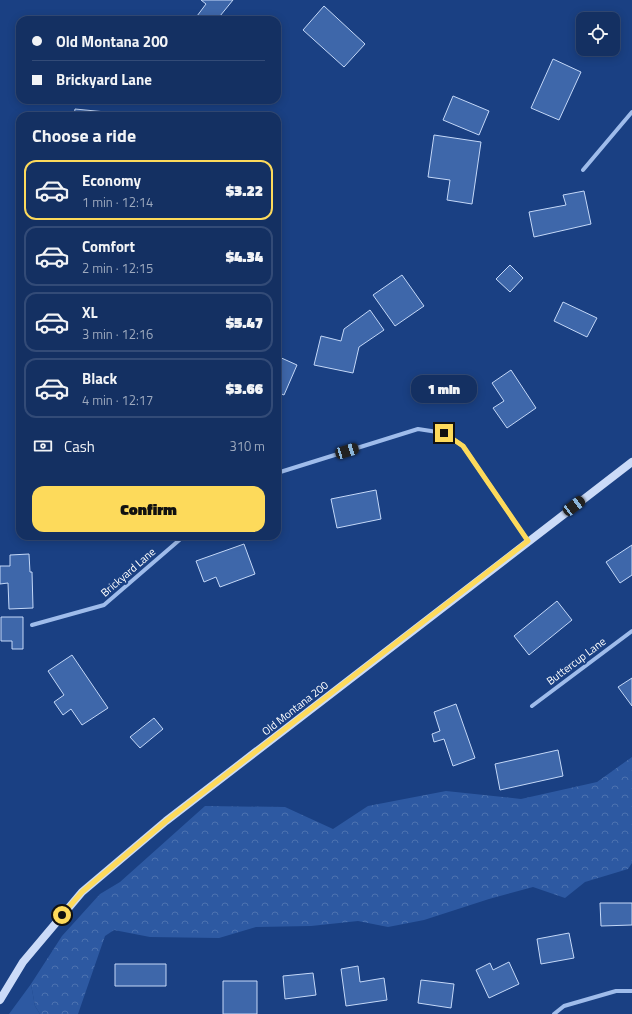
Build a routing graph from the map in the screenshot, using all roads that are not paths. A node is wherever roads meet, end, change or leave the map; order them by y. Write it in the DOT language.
graph roads {
  1 [pos="632,112"];
  2 [pos="583,170"];
  3 [pos="632,462"];
  4 [pos="281,472"];
  5 [pos="179,540"];
  6 [pos="528,541"];
  7 [pos="32,625"];
  8 [pos="632,631"];
  9 [pos="532,706"];
  10 [pos="632,991"];
  11 [pos="0,1000"];
  12 [pos="554,1014"];
  1 -- 2 [label="street"];
  3 -- 6 [label="main road, Old Montana 200"];
  4 -- 6 [label="street"];
  5 -- 7 [label="street, Brickyard Lane"];
  6 -- 11 [label="main road, Old Montana 200"];
  8 -- 9 [label="street, Buttercup Lane"];
  10 -- 12 [label="street"];
}
